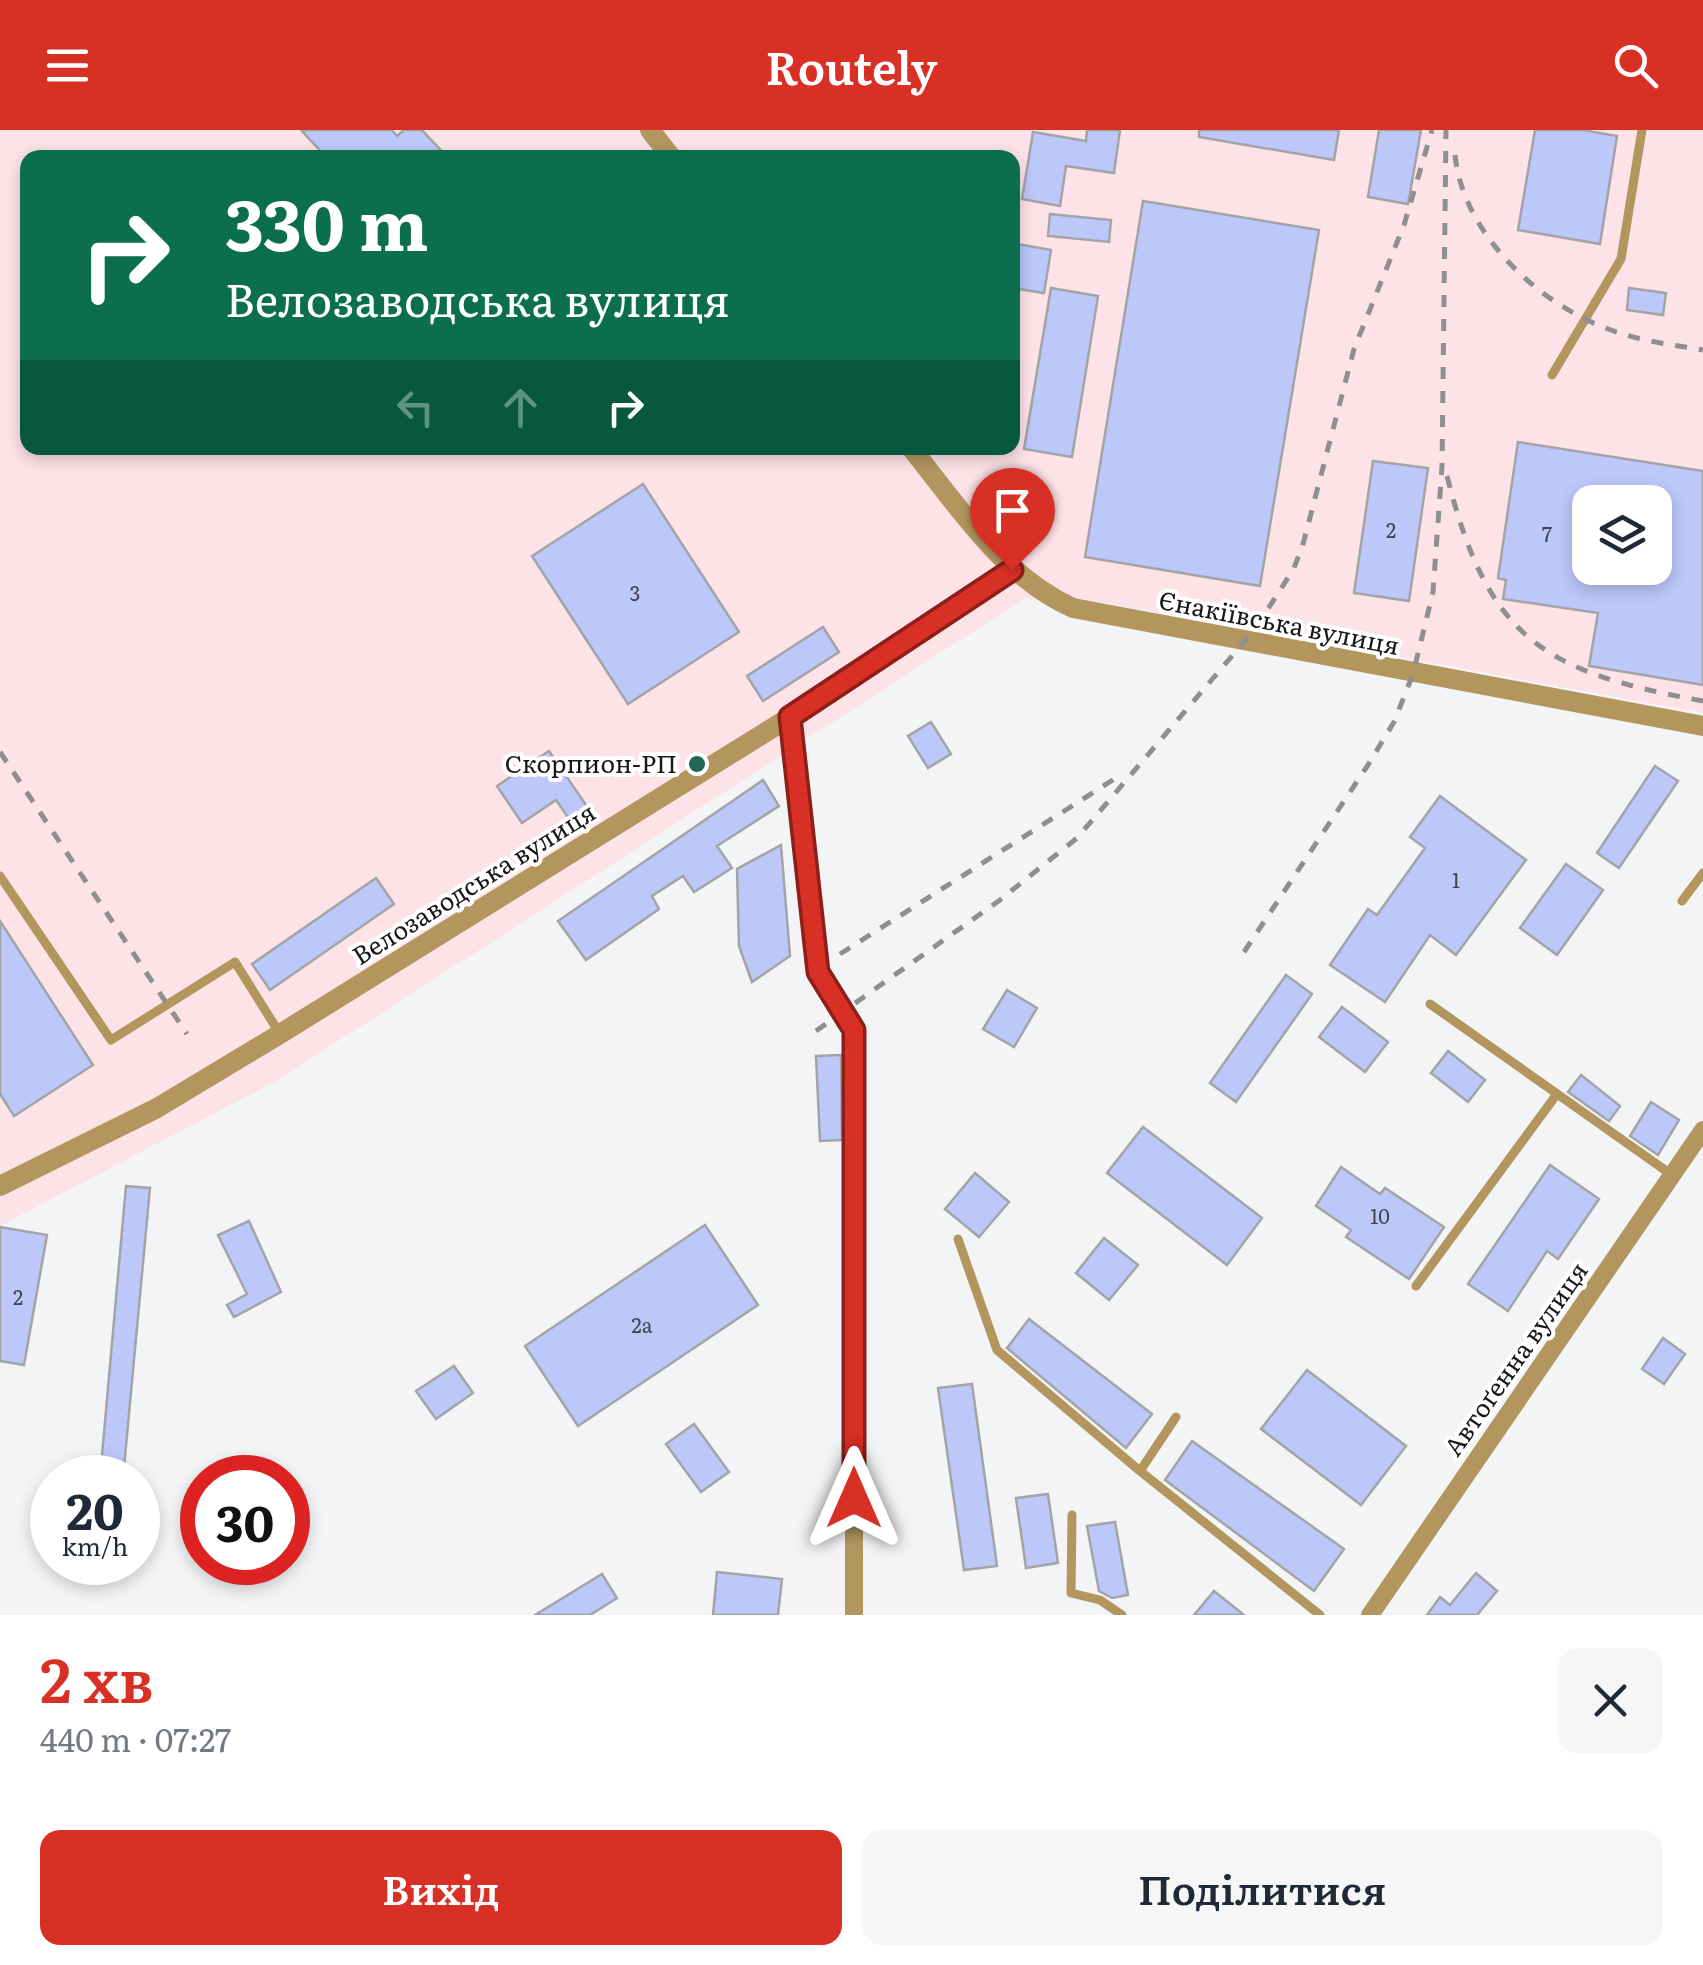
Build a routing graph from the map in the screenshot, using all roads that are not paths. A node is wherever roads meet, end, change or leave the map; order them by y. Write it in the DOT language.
graph roads {
  1 [pos="650,130"];
  2 [pos="1642,130"];
  3 [pos="666,150"];
  4 [pos="1552,375"];
  5 [pos="916,455"];
  6 [pos="1012,570"];
  7 [pos="790,717"];
  8 [pos="1703,726"];
  9 [pos="1703,873"];
  10 [pos="0,876"];
  11 [pos="1682,901"];
  12 [pos="1430,1004"];
  13 [pos="280,1034"];
  14 [pos="1558,1094"];
  15 [pos="1703,1130"];
  16 [pos="1672,1175"];
  17 [pos="0,1186"];
  18 [pos="958,1240"];
  19 [pos="1416,1286"];
  20 [pos="1176,1416"];
  21 [pos="1140,1470"];
  22 [pos="1072,1515"];
  23 [pos="854,1615"];
  24 [pos="1122,1615"];
  25 [pos="1320,1615"];
  26 [pos="1370,1615"];
  1 -- 3 [label="street"];
  2 -- 4 [label="lane"];
  5 -- 6 [label="street, Єнакіївська вулиця"];
  6 -- 7 [label="street, Велозаводська вулиця"];
  6 -- 8 [label="street, Єнакіївська вулиця"];
  7 -- 13 [label="street, Велозаводська вулиця"];
  7 -- 23 [label="street"];
  9 -- 11 [label="lane"];
  10 -- 13 [label="lane"];
  12 -- 14 [label="lane"];
  13 -- 17 [label="street, Велозаводська вулиця"];
  14 -- 16 [label="lane"];
  14 -- 19 [label="lane"];
  15 -- 16 [label="street, Автоґенна вулиця"];
  16 -- 26 [label="street, Автоґенна вулиця"];
  18 -- 21 [label="lane"];
  20 -- 21 [label="lane"];
  21 -- 25 [label="lane"];
  22 -- 24 [label="lane"];
}
